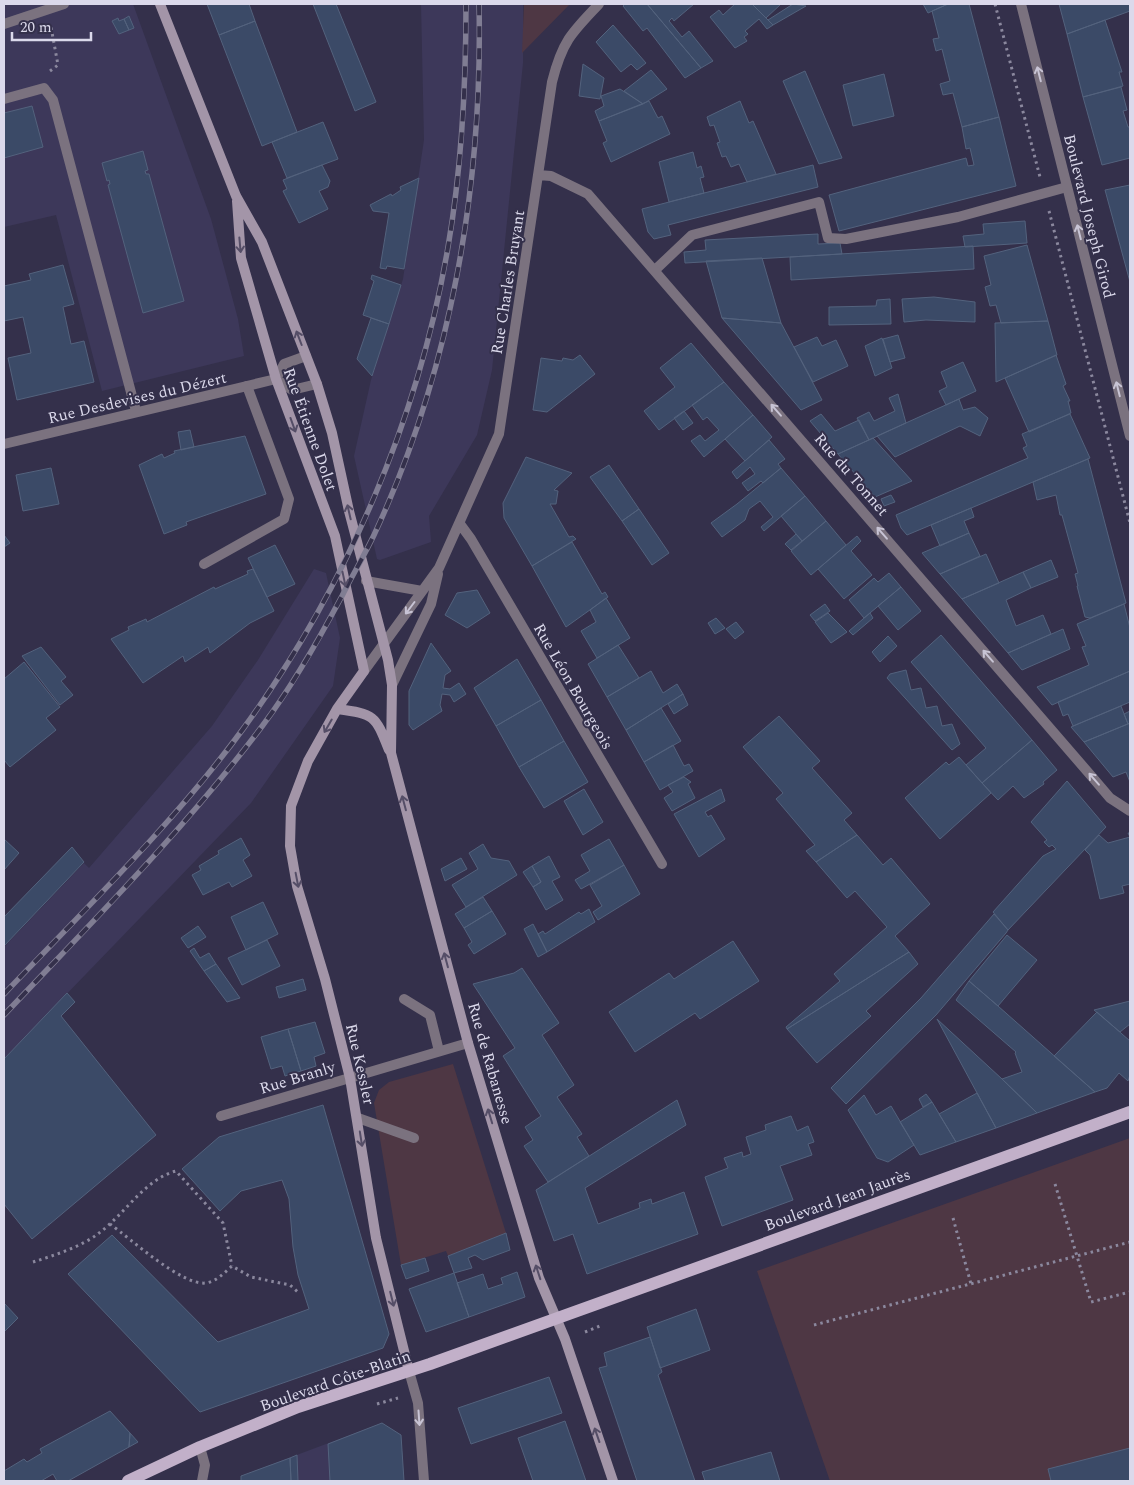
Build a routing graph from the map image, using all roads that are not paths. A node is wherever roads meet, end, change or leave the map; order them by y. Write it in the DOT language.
graph roads {
  1 [pos="64,4"];
  2 [pos="160,4"];
  3 [pos="599,4"];
  4 [pos="1021,4"];
  5 [pos="4,24"];
  6 [pos="4,99"];
  7 [pos="538,175"];
  8 [pos="1067,187"];
  9 [pos="236,196"];
  10 [pos="655,270"];
  11 [pos="306,356"];
  12 [pos="276,379"];
  13 [pos="317,384"];
  14 [pos="247,386"];
  15 [pos="136,411"];
  16 [pos="1130,436"];
  17 [pos="4,444"];
  18 [pos="460,524"];
  19 [pos="204,564"];
  20 [pos="439,568"];
  21 [pos="366,581"];
  22 [pos="422,591"];
  23 [pos="383,644"];
  24 [pos="360,652"];
  25 [pos="374,656"];
  26 [pos="388,660"];
  27 [pos="402,664"];
  28 [pos="364,671"];
  29 [pos="392,685"];
  30 [pos="337,710"];
  31 [pos="391,753"];
  32 [pos="1130,811"];
  33 [pos="662,864"];
  34 [pos="404,999"];
  35 [pos="468,1043"];
  36 [pos="439,1051"];
  37 [pos="350,1078"];
  38 [pos="1130,1112"];
  39 [pos="221,1116"];
  40 [pos="358,1118"];
  41 [pos="414,1138"];
  42 [pos="556,1317"];
  43 [pos="409,1371"];
  44 [pos="200,1447"];
  45 [pos="128,1481"];
  46 [pos="202,1481"];
  47 [pos="424,1481"];
  48 [pos="613,1481"];
  1 -- 5 [label="street"];
  2 -- 9 [label="main road, Rue Étienne Dolet"];
  3 -- 7 [label="street, Rue Charles Bruyant"];
  8 -- 4 [label="street, Boulevard Joseph Girod, one-way"];
  6 -- 15 [label="street"];
  7 -- 10 [label="street, Rue du Tonnet"];
  7 -- 18 [label="street, Rue Charles Bruyant"];
  8 -- 10 [label="street"];
  16 -- 8 [label="street, Boulevard Joseph Girod, one-way"];
  11 -- 9 [label="main road, Rue Étienne Dolet, one-way"];
  9 -- 12 [label="main road, Rue Étienne Dolet, one-way"];
  32 -- 10 [label="street, Rue du Tonnet, one-way"];
  11 -- 12 [label="street"];
  11 -- 13 [label="main road, Rue Étienne Dolet"];
  12 -- 13 [label="street"];
  12 -- 14 [label="street, Rue Desdevises du Dézert"];
  12 -- 24 [label="main road, Rue Étienne Dolet, one-way"];
  21 -- 13 [label="main road, Rue Étienne Dolet, one-way"];
  14 -- 15 [label="street, Rue Desdevises du Dézert"];
  14 -- 19 [label="street"];
  15 -- 17 [label="street, Rue Desdevises du Dézert"];
  18 -- 20 [label="street, Rue Charles Bruyant"];
  18 -- 33 [label="street, Rue Léon Bourgeois"];
  20 -- 22 [label="street, Rue Charles Bruyant"];
  20 -- 27 [label="street, Rue Charles Bruyant"];
  21 -- 22 [label="street"];
  21 -- 23 [label="main road, Rue Étienne Dolet"];
  22 -- 23 [label="street, Rue Charles Bruyant, one-way"];
  23 -- 25 [label="street, Rue Charles Bruyant"];
  23 -- 26 [label="main road, Rue de Rabanesse"];
  24 -- 25 [label="street"];
  24 -- 28 [label="main road, Rue Étienne Dolet"];
  25 -- 26 [label="street"];
  25 -- 28 [label="street, Rue Charles Bruyant"];
  26 -- 27 [label="street"];
  26 -- 29 [label="main road, Rue de Rabanesse"];
  27 -- 29 [label="street, Rue Charles Bruyant"];
  28 -- 30 [label="main road, Rue Kessler"];
  29 -- 31 [label="main road, Rue de Rabanesse"];
  30 -- 31 [label="main road"];
  30 -- 37 [label="main road, Rue Kessler, one-way"];
  35 -- 31 [label="main road, Rue de Rabanesse, one-way"];
  34 -- 36 [label="street"];
  35 -- 36 [label="street, Rue Branly"];
  42 -- 35 [label="main road, Rue de Rabanesse, one-way"];
  36 -- 37 [label="street, Rue Branly"];
  37 -- 39 [label="street, Rue Branly"];
  37 -- 40 [label="main road, Rue Kessler"];
  38 -- 42 [label="main road, Boulevard Jean Jaurès"];
  40 -- 41 [label="street"];
  40 -- 43 [label="main road, Rue Kessler, one-way"];
  42 -- 43 [label="main road, Boulevard Côte-Blatin"];
  48 -- 42 [label="main road, Rue de Rabanesse, one-way"];
  43 -- 44 [label="main road, Boulevard Côte-Blatin"];
  43 -- 47 [label="street, Rue Kessler, one-way"];
  44 -- 45 [label="main road, Boulevard Côte-Blatin"];
  44 -- 46 [label="street"];
}
